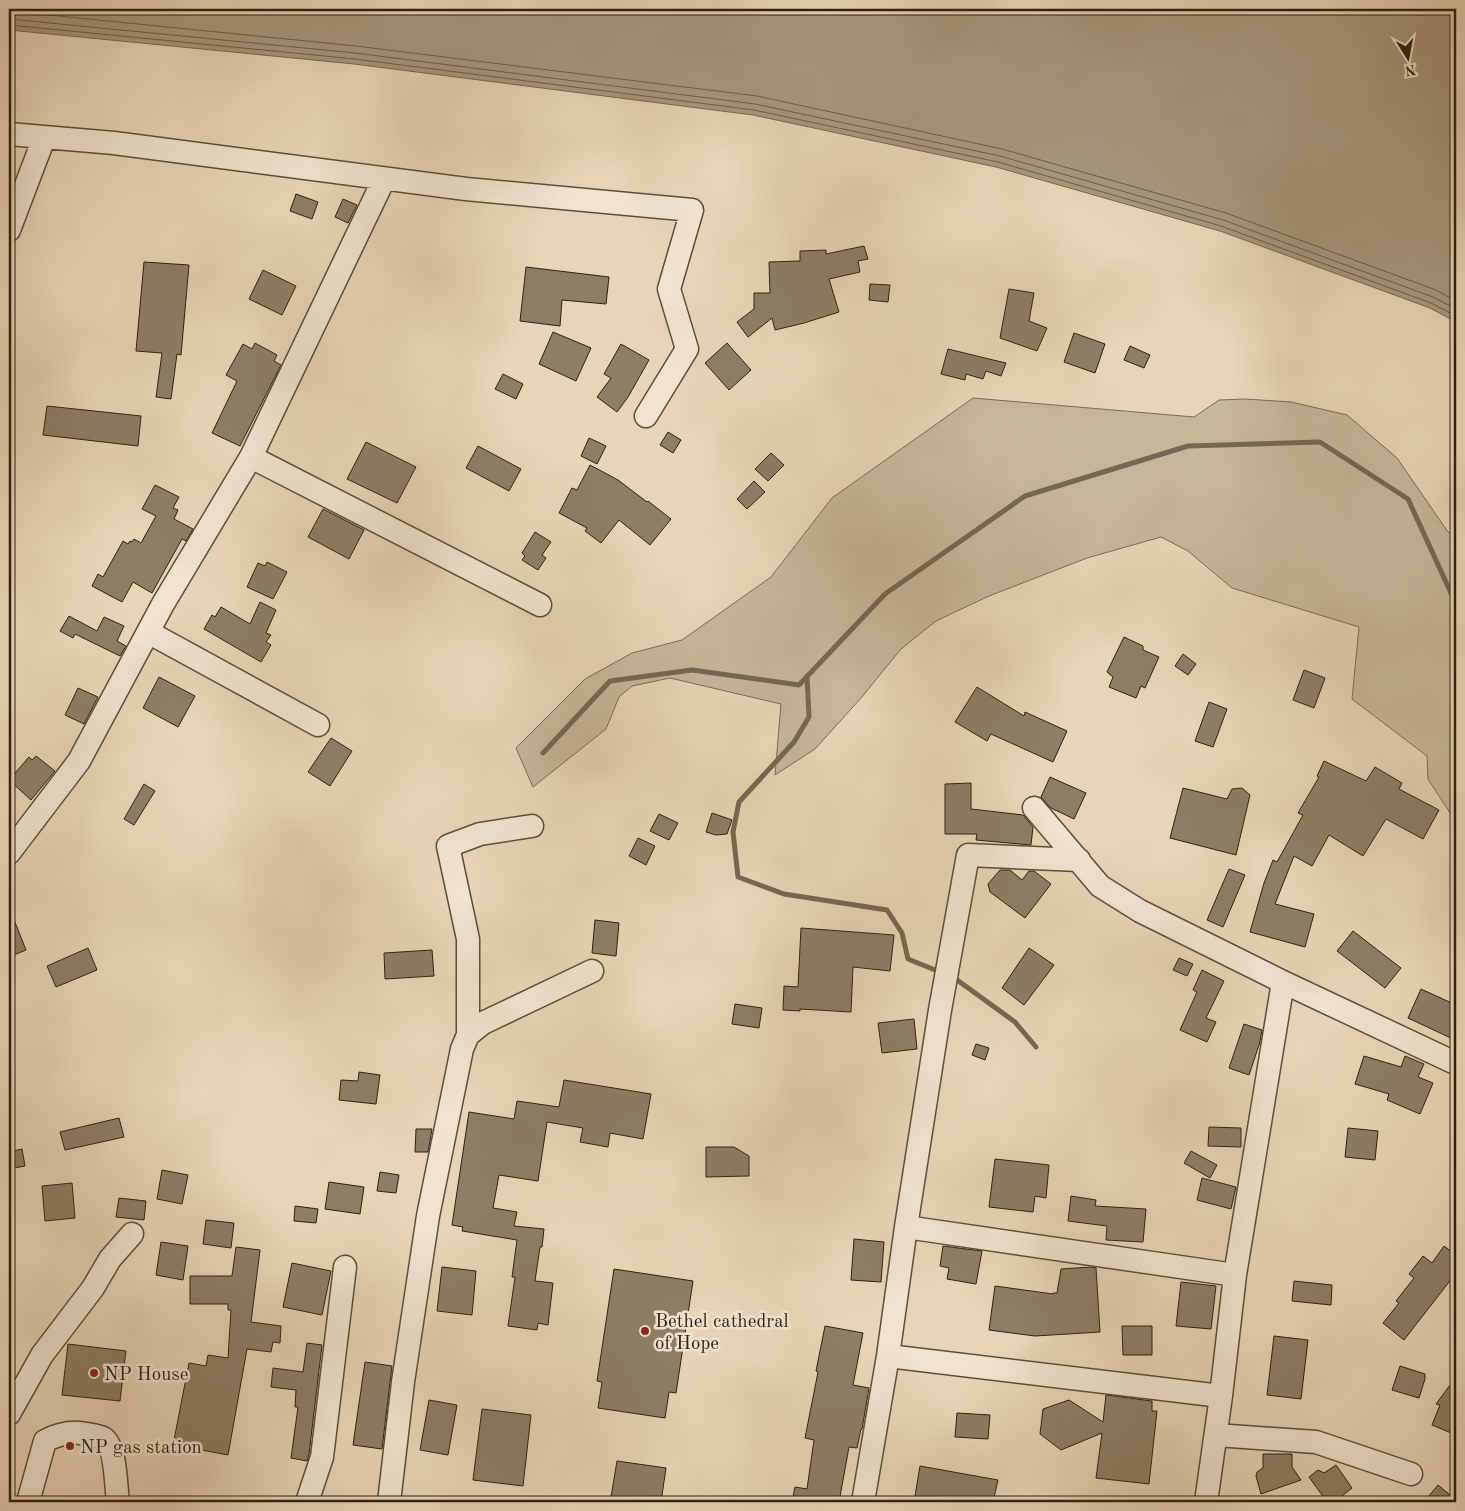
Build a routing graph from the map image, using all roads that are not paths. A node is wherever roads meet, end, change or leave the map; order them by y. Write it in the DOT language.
graph roads {
  1 [pos="9,134"];
  2 [pos="44,138"];
  3 [pos="384,179"];
  4 [pos="9,230"];
  5 [pos="646,416"];
  6 [pos="251,456"];
  7 [pos="540,605"];
  8 [pos="148,632"];
  9 [pos="318,725"];
  10 [pos="1034,808"];
  11 [pos="532,826"];
  12 [pos="9,852"];
  13 [pos="1079,860"];
  14 [pos="592,971"];
  15 [pos="1283,982"];
  16 [pos="468,1035"];
  17 [pos="1453,1062"];
  18 [pos="906,1227"];
  19 [pos="132,1234"];
  20 [pos="345,1267"];
  21 [pos="1235,1275"];
  22 [pos="888,1356"];
  23 [pos="1221,1396"];
  24 [pos="9,1414"];
  25 [pos="1216,1434"];
  26 [pos="1411,1474"];
  27 [pos="28,1502"];
  28 [pos="118,1502"];
  29 [pos="307,1502"];
  30 [pos="389,1502"];
  31 [pos="863,1502"];
  32 [pos="1206,1502"];
  1 -- 2 [label="street"];
  2 -- 3 [label="street"];
  2 -- 4 [label="street"];
  3 -- 5 [label="street"];
  3 -- 6 [label="street"];
  6 -- 7 [label="street"];
  6 -- 8 [label="street"];
  8 -- 9 [label="street"];
  8 -- 12 [label="street"];
  10 -- 13 [label="street"];
  11 -- 16 [label="street"];
  13 -- 15 [label="street"];
  13 -- 18 [label="street"];
  14 -- 16 [label="street"];
  15 -- 17 [label="street"];
  15 -- 21 [label="street"];
  16 -- 30 [label="street"];
  18 -- 21 [label="street"];
  18 -- 22 [label="street"];
  19 -- 24 [label="street"];
  20 -- 29 [label="street"];
  21 -- 23 [label="street"];
  22 -- 23 [label="street"];
  22 -- 31 [label="street"];
  23 -- 25 [label="street"];
  25 -- 26 [label="street"];
  25 -- 32 [label="street"];
  27 -- 28 [label="street"];
}
